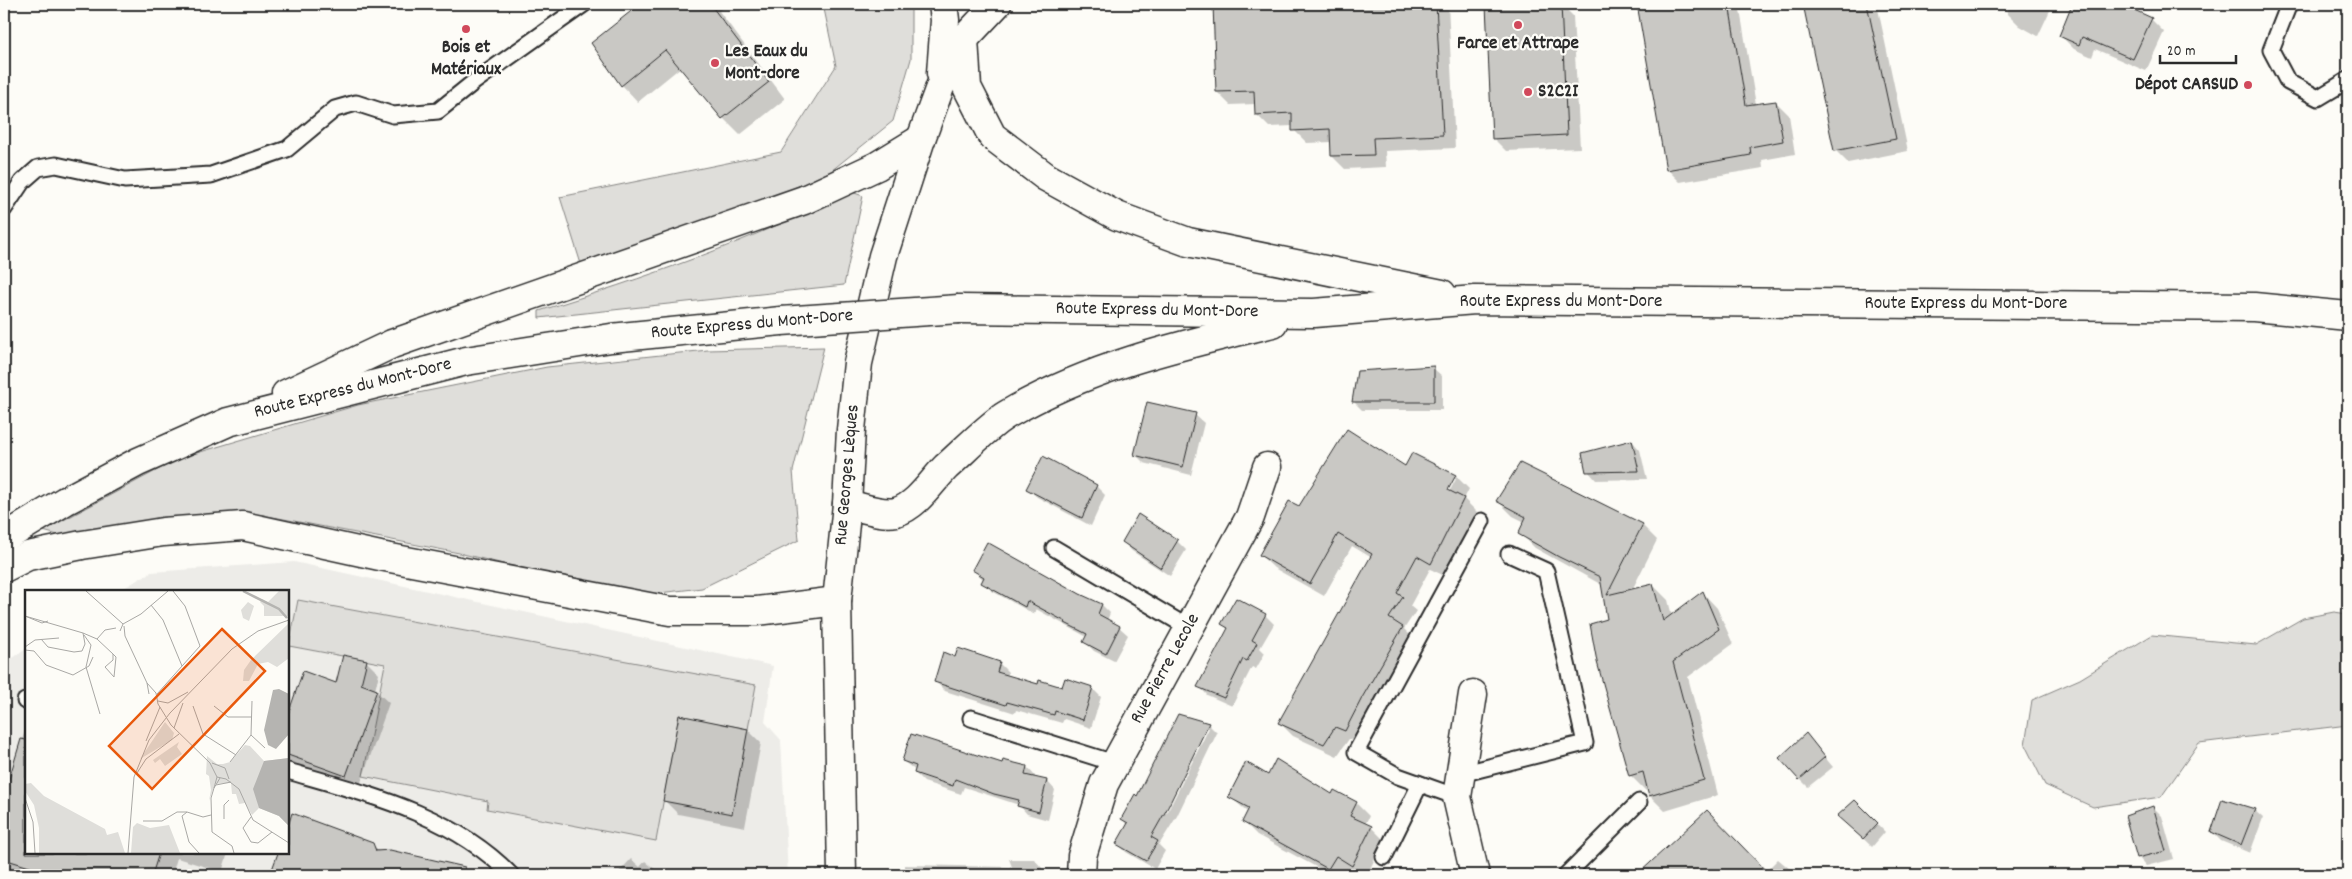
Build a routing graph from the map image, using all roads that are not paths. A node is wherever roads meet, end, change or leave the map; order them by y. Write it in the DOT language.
graph roads {
  1 [pos="584,4"];
  2 [pos="943,4"];
  3 [pos="997,4"];
  4 [pos="2290,4"];
  5 [pos="964,40"];
  6 [pos="2348,80"];
  7 [pos="940,87"];
  8 [pos="921,139"];
  9 [pos="4,209"];
  10 [pos="1475,300"];
  11 [pos="1314,313"];
  12 [pos="2348,316"];
  13 [pos="228,422"];
  14 [pos="1267,467"];
  15 [pos="847,504"];
  16 [pos="1482,521"];
  17 [pos="4,538"];
  18 [pos="1054,548"];
  19 [pos="1509,554"];
  20 [pos="4,568"];
  21 [pos="837,601"];
  22 [pos="1189,628"];
  23 [pos="1473,694"];
  24 [pos="971,718"];
  25 [pos="1114,763"];
  26 [pos="289,771"];
  27 [pos="1420,784"];
  28 [pos="1459,785"];
  29 [pos="1639,802"];
  30 [pos="1384,857"];
  31 [pos="511,875"];
  32 [pos="842,875"];
  33 [pos="1081,875"];
  34 [pos="1475,875"];
  35 [pos="1566,875"];
  1 -- 9 [label="lane"];
  2 -- 7 [label="main road, Rue Georges Lèques"];
  3 -- 5 [label="main road, Rue Georges Lèques"];
  4 -- 6 [label="lane"];
  5 -- 7 [label="main road, Rue Georges Lèques"];
  5 -- 10 [label="main road"];
  7 -- 8 [label="main road, Rue Georges Lèques"];
  8 -- 13 [label="main road"];
  8 -- 15 [label="main road, Rue Georges Lèques"];
  10 -- 11 [label="main road, Route Express du Mont-Dore"];
  10 -- 12 [label="main road, Route Express du Mont-Dore"];
  11 -- 13 [label="main road, Route Express du Mont-Dore, bridge"];
  11 -- 15 [label="main road"];
  13 -- 17 [label="main road, Route Express du Mont-Dore"];
  14 -- 22 [label="main road, Rue Pierre Lecole"];
  15 -- 21 [label="main road, Rue Georges Lèques"];
  16 -- 27 [label="lane"];
  18 -- 22 [label="lane"];
  19 -- 28 [label="lane"];
  20 -- 21 [label="main road"];
  21 -- 32 [label="main road, Rue Georges Lèques"];
  22 -- 25 [label="main road, Rue Pierre Lecole"];
  23 -- 28 [label="main road"];
  24 -- 25 [label="lane"];
  25 -- 33 [label="main road, Rue Pierre Lecole"];
  26 -- 31 [label="lane"];
  27 -- 28 [label="lane"];
  27 -- 30 [label="lane"];
  28 -- 34 [label="main road"];
  29 -- 35 [label="lane"];
}
